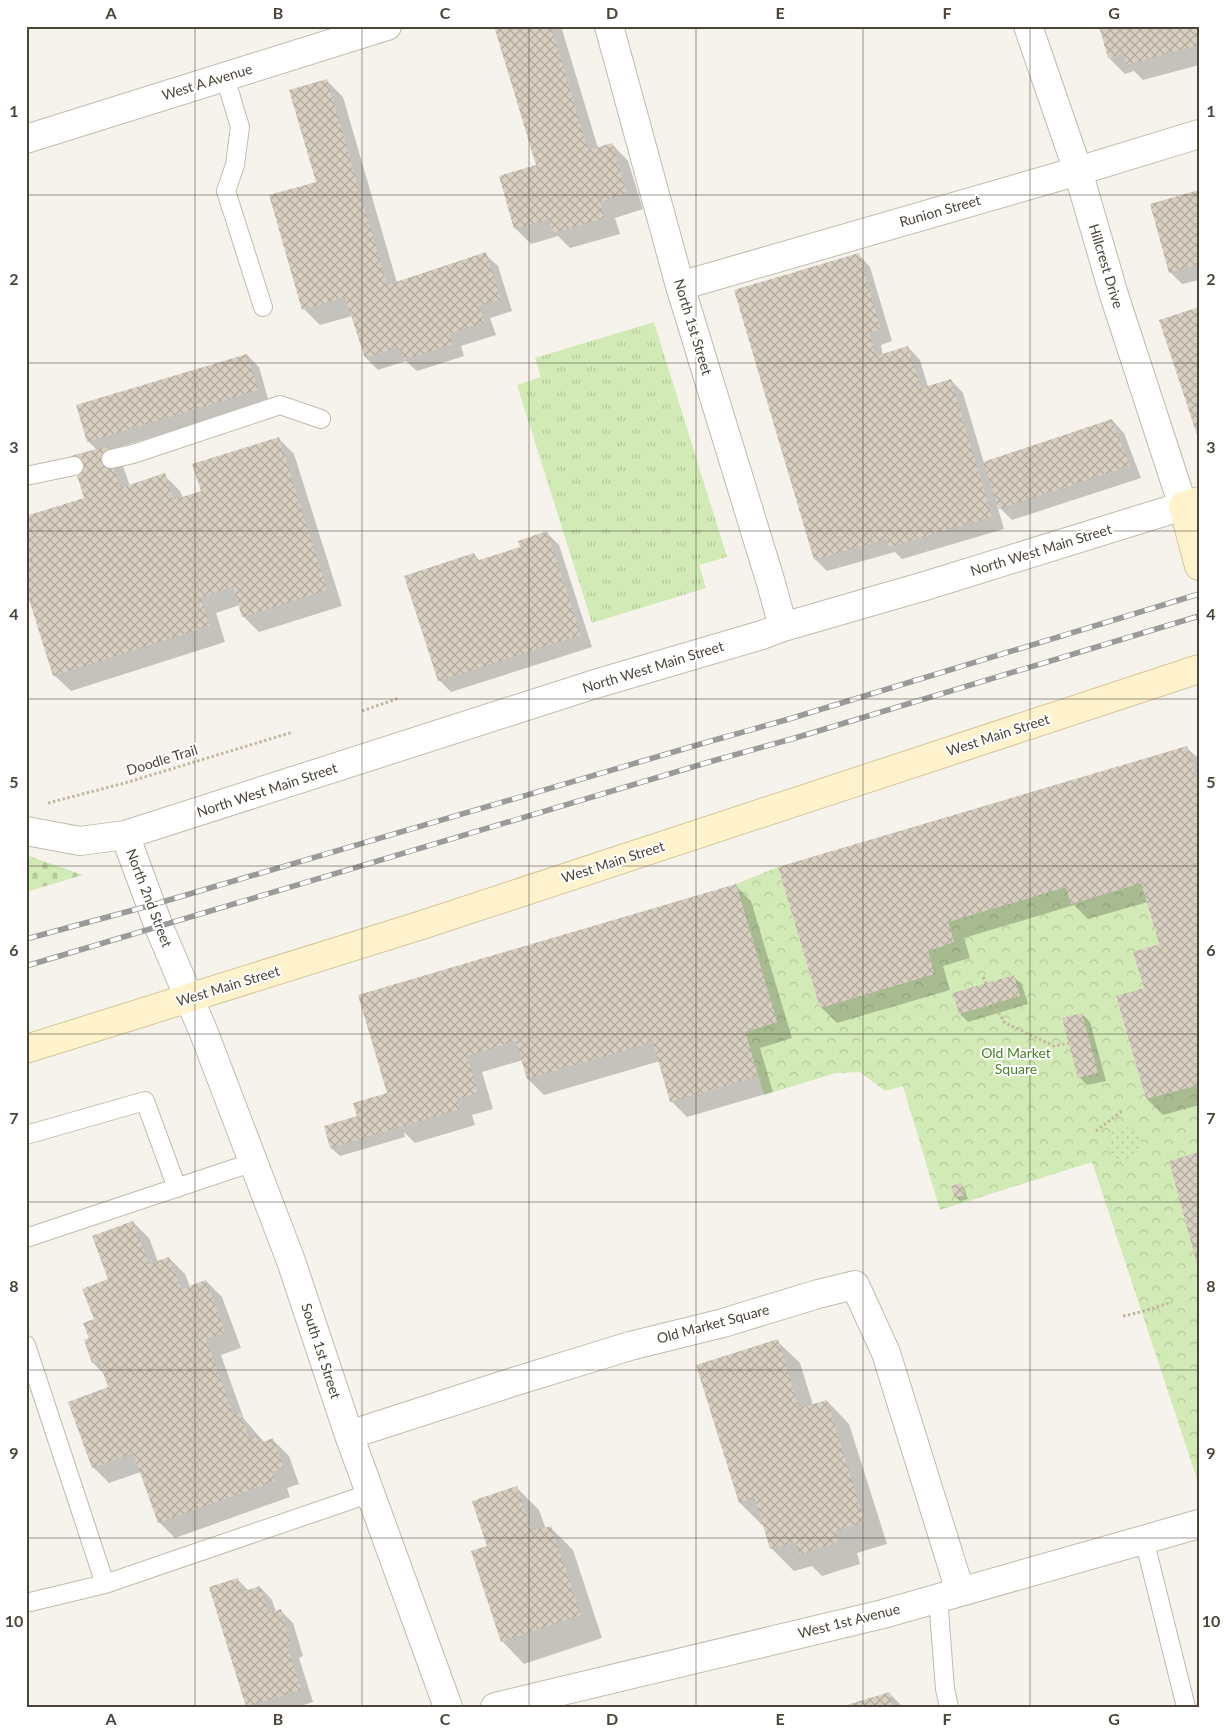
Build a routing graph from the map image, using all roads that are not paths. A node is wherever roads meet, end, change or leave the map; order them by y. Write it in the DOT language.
graph roads {
  1 [pos="387,26"];
  2 [pos="609,26"];
  3 [pos="1028,26"];
  4 [pos="225,77"];
  5 [pos="1199,134"];
  6 [pos="26,139"];
  7 [pos="1078,171"];
  8 [pos="680,286"];
  9 [pos="263,307"];
  10 [pos="321,419"];
  11 [pos="111,459"];
  12 [pos="74,466"];
  13 [pos="26,476"];
  14 [pos="1191,504"];
  15 [pos="1199,566"];
  16 [pos="783,627"];
  17 [pos="1199,669"];
  18 [pos="26,831"];
  19 [pos="125,836"];
  20 [pos="189,998"];
  21 [pos="26,1049"];
  22 [pos="26,1135"];
  23 [pos="254,1162"];
  24 [pos="178,1188"];
  25 [pos="26,1238"];
  26 [pos="26,1345"];
  27 [pos="33,1389"];
  28 [pos="349,1435"];
  29 [pos="371,1493"];
  30 [pos="1199,1524"];
  31 [pos="1144,1539"];
  32 [pos="105,1584"];
  33 [pos="949,1595"];
  34 [pos="26,1603"];
  35 [pos="448,1707"];
  36 [pos="495,1707"];
  37 [pos="949,1707"];
  38 [pos="1186,1707"];
  1 -- 4 [label="street, West A Avenue"];
  2 -- 8 [label="street, North 1st Street"];
  3 -- 7 [label="street, Hillcrest Drive"];
  4 -- 6 [label="street, West A Avenue"];
  4 -- 9 [label="lane"];
  5 -- 7 [label="street, Runion Street"];
  7 -- 8 [label="street, Runion Street"];
  7 -- 14 [label="street, Hillcrest Drive"];
  8 -- 16 [label="street, North 1st Street"];
  10 -- 11 [label="lane"];
  12 -- 13 [label="lane"];
  14 -- 15 [label="main road"];
  14 -- 16 [label="street, North West Main Street"];
  16 -- 19 [label="street, North West Main Street"];
  17 -- 20 [label="main road, West Main Street"];
  18 -- 19 [label="street, North 2nd Street"];
  19 -- 20 [label="street, North 2nd Street"];
  20 -- 21 [label="main road, West Main Street"];
  20 -- 23 [label="street, South 1st Street"];
  22 -- 24 [label="lane"];
  23 -- 24 [label="lane"];
  23 -- 28 [label="street, South 1st Street"];
  24 -- 25 [label="lane"];
  26 -- 27 [label="lane"];
  27 -- 32 [label="lane"];
  28 -- 29 [label="street, South 1st Street"];
  28 -- 33 [label="street, Old Market Square"];
  29 -- 32 [label="lane"];
  29 -- 35 [label="street, South 1st Street"];
  30 -- 31 [label="street, West 1st Avenue"];
  31 -- 33 [label="street, West 1st Avenue"];
  31 -- 38 [label="lane"];
  32 -- 34 [label="lane"];
  33 -- 36 [label="street, West 1st Avenue"];
  33 -- 37 [label="lane"];
}
